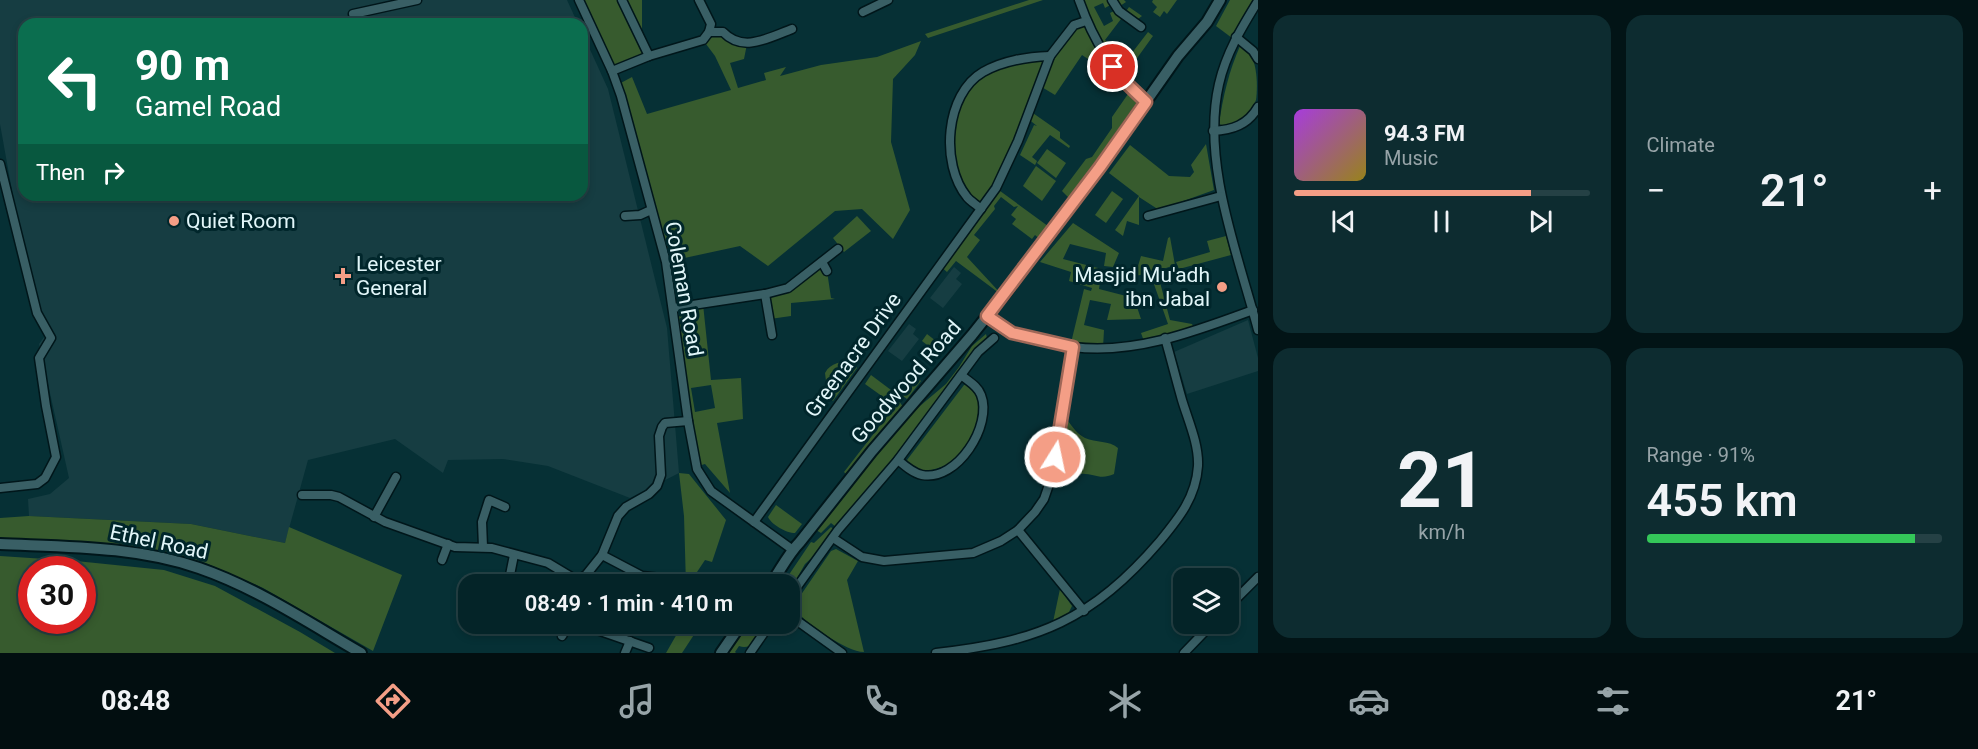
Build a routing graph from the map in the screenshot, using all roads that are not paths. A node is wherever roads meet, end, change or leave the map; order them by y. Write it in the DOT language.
graph roads {
  1 [pos="417,0"];
  2 [pos="579,0"];
  3 [pos="622,0"];
  4 [pos="699,0"];
  5 [pos="888,0"];
  6 [pos="1079,0"];
  7 [pos="1112,0"];
  8 [pos="1220,0"];
  9 [pos="1258,1"];
  10 [pos="863,12"];
  11 [pos="353,14"];
  12 [pos="587,18"];
  13 [pos="588,19"];
  14 [pos="1086,21"];
  15 [pos="1141,27"];
  16 [pos="709,32"];
  17 [pos="791,33"];
  18 [pos="1236,38"];
  19 [pos="649,56"];
  20 [pos="1050,57"];
  21 [pos="1258,59"];
  22 [pos="612,71"];
  23 [pos="1146,102"];
  24 [pos="1258,107"];
  25 [pos="1213,131"];
  26 [pos="0,164"];
  27 [pos="1221,196"];
  28 [pos="981,209"];
  29 [pos="651,210"];
  30 [pos="625,216"];
  31 [pos="1148,216"];
  32 [pos="838,249"];
  33 [pos="765,294"];
  34 [pos="673,308"];
  35 [pos="1252,310"];
  36 [pos="987,316"];
  37 [pos="1258,330"];
  38 [pos="772,335"];
  39 [pos="994,338"];
  40 [pos="1165,338"];
  41 [pos="1071,347"];
  42 [pos="961,375"];
  43 [pos="688,422"];
  44 [pos="898,460"];
  45 [pos="396,477"];
  46 [pos="0,488"];
  47 [pos="302,495"];
  48 [pos="505,507"];
  49 [pos="374,517"];
  50 [pos="754,522"];
  51 [pos="1018,530"];
  52 [pos="833,538"];
  53 [pos="0,544"];
  54 [pos="448,544"];
  55 [pos="483,547"];
  56 [pos="793,550"];
  57 [pos="514,555"];
  58 [pos="602,555"];
  59 [pos="442,560"];
  60 [pos="510,574"];
  61 [pos="566,574"];
  62 [pos="588,574"];
  63 [pos="635,574"];
  64 [pos="778,574"];
  65 [pos="1258,577"];
  66 [pos="800,583"];
  67 [pos="1239,597"];
  68 [pos="1084,611"];
  69 [pos="800,623"];
  70 [pos="614,634"];
  71 [pos="734,634"];
  72 [pos="763,634"];
  73 [pos="1202,634"];
  74 [pos="630,641"];
  75 [pos="649,648"];
  76 [pos="362,653"];
  77 [pos="625,653"];
  78 [pos="721,653"];
  79 [pos="750,653"];
  80 [pos="842,653"];
  81 [pos="936,653"];
  82 [pos="1184,653"];
  1 -- 11 [label="street"];
  2 -- 12 [label="street, Coleman Road"];
  3 -- 19 [label="street"];
  4 -- 16 [label="street"];
  5 -- 10 [label="street"];
  6 -- 14 [label="street"];
  7 -- 15 [label="street"];
  8 -- 23 [label="street, Goodwood Road"];
  9 -- 18 [label="street"];
  13 -- 22 [label="street, Coleman Road"];
  14 -- 20 [label="street, Greenacre Drive"];
  14 -- 23 [label="street"];
  16 -- 17 [label="street"];
  16 -- 19 [label="street"];
  18 -- 21 [label="street"];
  18 -- 25 [label="street"];
  19 -- 22 [label="street"];
  20 -- 28 [label="street, Greenacre Drive"];
  20 -- 28 [label="street"];
  22 -- 29 [label="street, Coleman Road"];
  23 -- 36 [label="street, Goodwood Road"];
  24 -- 25 [label="street"];
  25 -- 27 [label="street"];
  26 -- 46 [label="street"];
  27 -- 31 [label="street"];
  27 -- 35 [label="street"];
  28 -- 50 [label="street, Greenacre Drive"];
  29 -- 30 [label="street"];
  29 -- 34 [label="street, Coleman Road"];
  32 -- 33 [label="street"];
  33 -- 34 [label="street"];
  33 -- 38 [label="street"];
  34 -- 43 [label="street, Coleman Road"];
  35 -- 37 [label="street"];
  35 -- 40 [label="street"];
  36 -- 41 [label="street"];
  36 -- 56 [label="street, Goodwood Road"];
  39 -- 42 [label="street"];
  40 -- 41 [label="street"];
  40 -- 68 [label="street"];
  41 -- 51 [label="street"];
  42 -- 44 [label="street"];
  42 -- 44 [label="street"];
  43 -- 50 [label="street, Coleman Road"];
  43 -- 58 [label="street"];
  44 -- 52 [label="street"];
  45 -- 49 [label="street"];
  47 -- 49 [label="street"];
  48 -- 55 [label="street"];
  49 -- 54 [label="street"];
  50 -- 56 [label="street, Coleman Road"];
  51 -- 52 [label="street"];
  51 -- 68 [label="street"];
  52 -- 66 [label="street"];
  53 -- 76 [label="street, Ethel Road"];
  54 -- 55 [label="street"];
  54 -- 59 [label="street"];
  55 -- 57 [label="street"];
  56 -- 64 [label="street, Goodwood Road"];
  57 -- 60 [label="street"];
  57 -- 61 [label="street"];
  58 -- 62 [label="street"];
  58 -- 63 [label="street"];
  65 -- 67 [label="street"];
  68 -- 81 [label="street"];
  69 -- 80 [label="street"];
  70 -- 74 [label="street"];
  71 -- 78 [label="street"];
  72 -- 79 [label="street"];
  73 -- 82 [label="street"];
  74 -- 75 [label="street"];
  74 -- 77 [label="street"];
}
